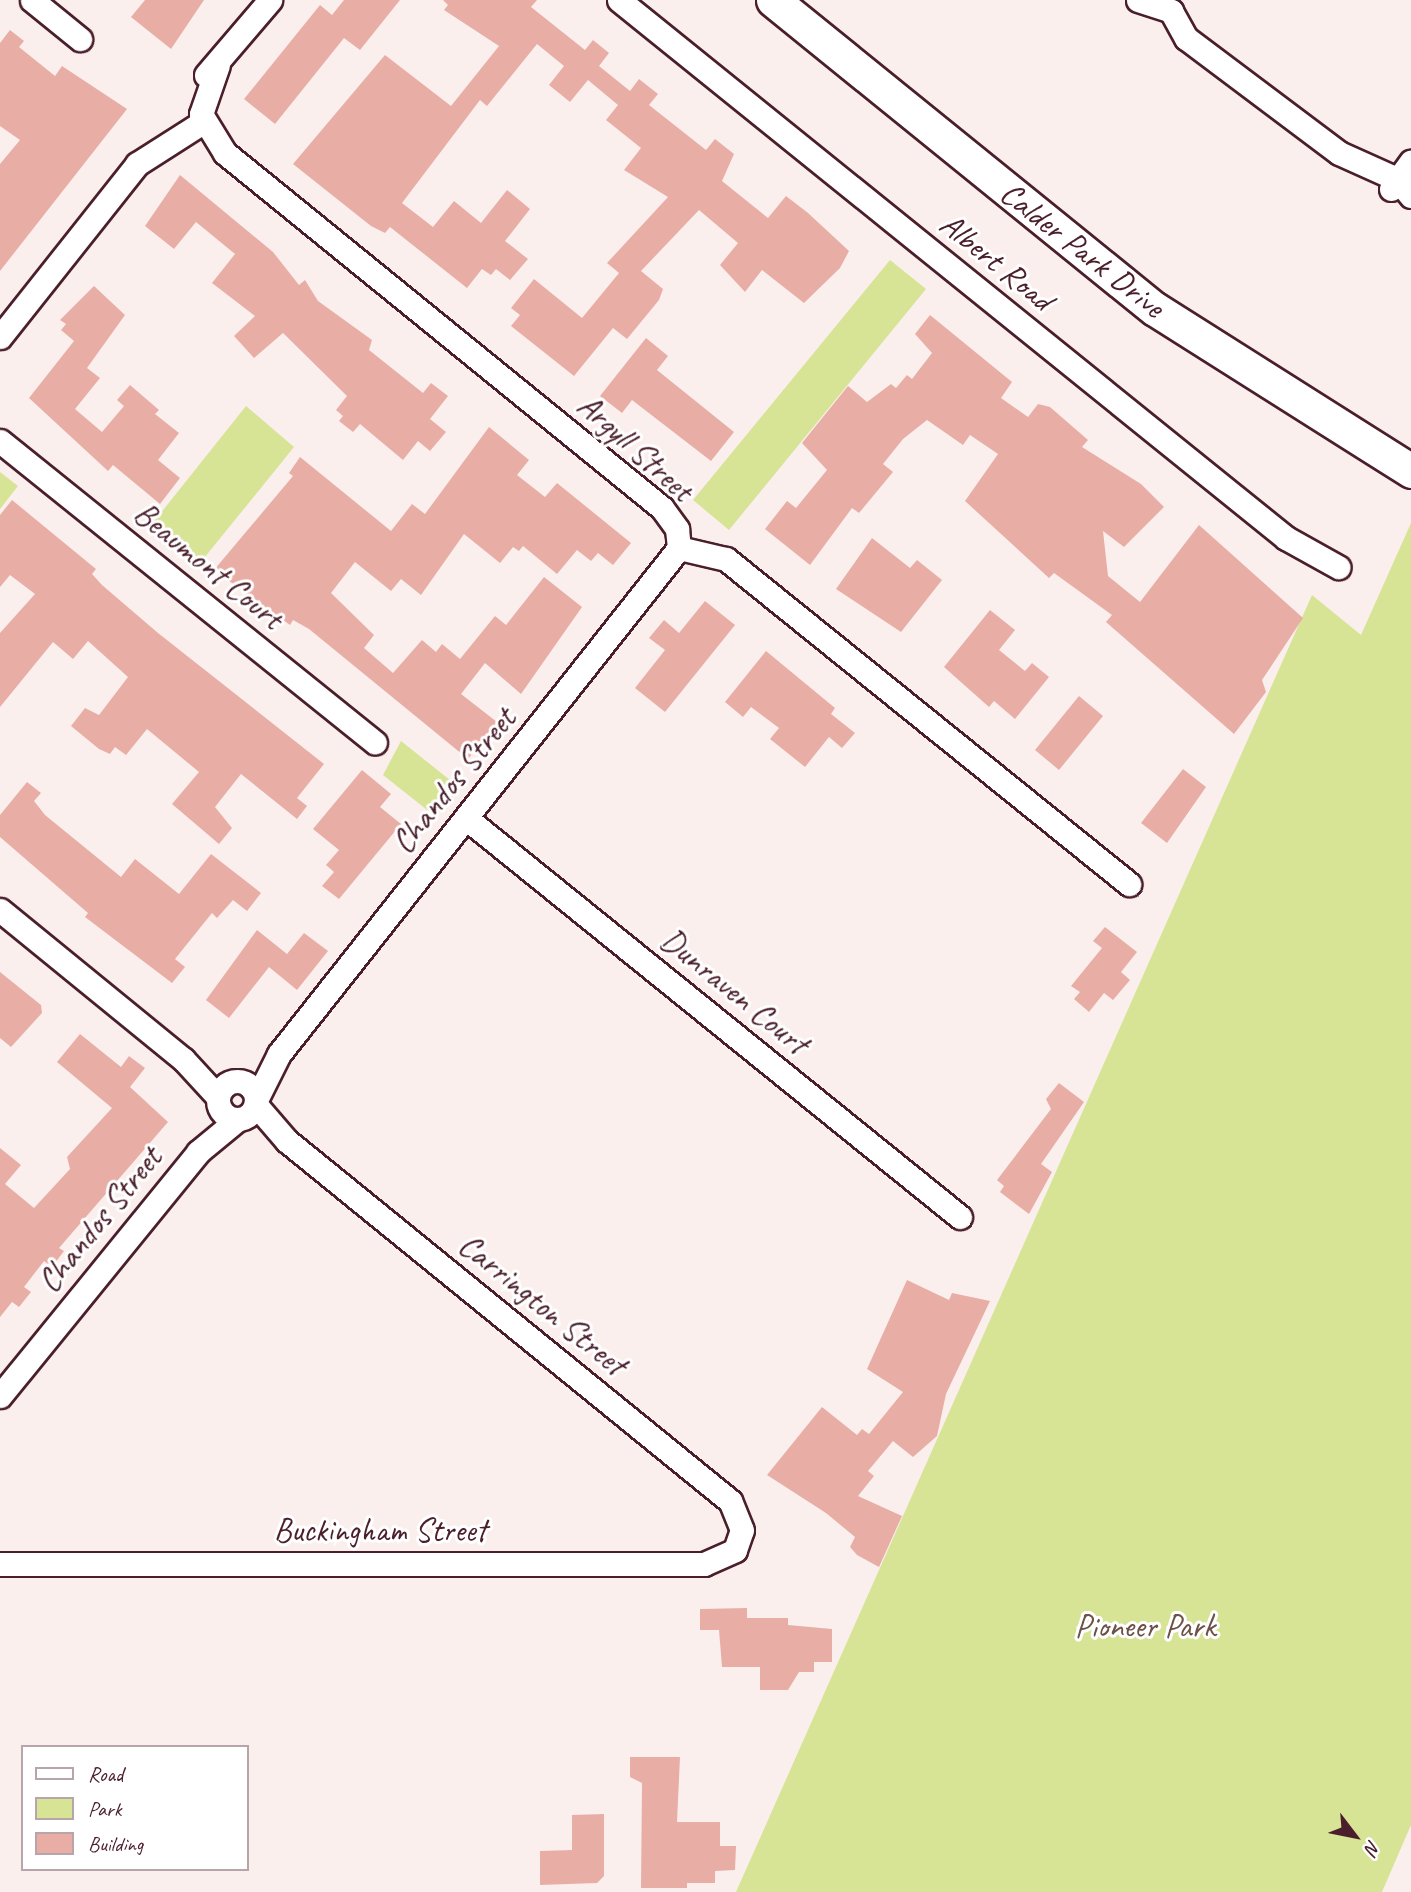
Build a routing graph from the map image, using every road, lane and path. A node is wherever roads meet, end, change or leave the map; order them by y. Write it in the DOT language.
graph roads {
  1 [pos="32,0"];
  2 [pos="270,0"];
  3 [pos="620,0"];
  4 [pos="773,0"];
  5 [pos="1138,0"];
  6 [pos="1177,4"];
  7 [pos="80,39"];
  8 [pos="196,125"];
  9 [pos="1402,181"];
  10 [pos="1411,212"];
  11 [pos="0,337"];
  12 [pos="0,442"];
  13 [pos="1411,471"];
  14 [pos="679,548"];
  15 [pos="1338,567"];
  16 [pos="375,743"];
  17 [pos="466,818"];
  18 [pos="1129,884"];
  19 [pos="0,910"];
  20 [pos="279,1054"];
  21 [pos="225,1090"];
  22 [pos="248,1111"];
  23 [pos="198,1152"];
  24 [pos="960,1217"];
  25 [pos="0,1396"];
  26 [pos="742,1530"];
  27 [pos="0,1564"];
  1 -- 7 [label="street"];
  2 -- 8 [label="street"];
  3 -- 15 [label="street, Albert Road"];
  4 -- 13 [label="street, Calder Park Drive"];
  5 -- 6 [label="street"];
  6 -- 9 [label="street"];
  8 -- 11 [label="street"];
  8 -- 14 [label="street, Argyll Street"];
  9 -- 10 [label="street"];
  12 -- 16 [label="street, Beaumont Court"];
  14 -- 17 [label="street, Chandos Street"];
  14 -- 18 [label="street, Argyll Street"];
  17 -- 20 [label="street, Chandos Street"];
  17 -- 24 [label="street, Dunraven Court"];
  19 -- 21 [label="street"];
  20 -- 21 [label="street"];
  20 -- 22 [label="street"];
  21 -- 22 [label="street"];
  21 -- 22 [label="street"];
  21 -- 23 [label="street"];
  22 -- 23 [label="street"];
  22 -- 26 [label="street, Carrington Street"];
  23 -- 25 [label="street, Chandos Street"];
  26 -- 27 [label="street, Buckingham Street"];
}
